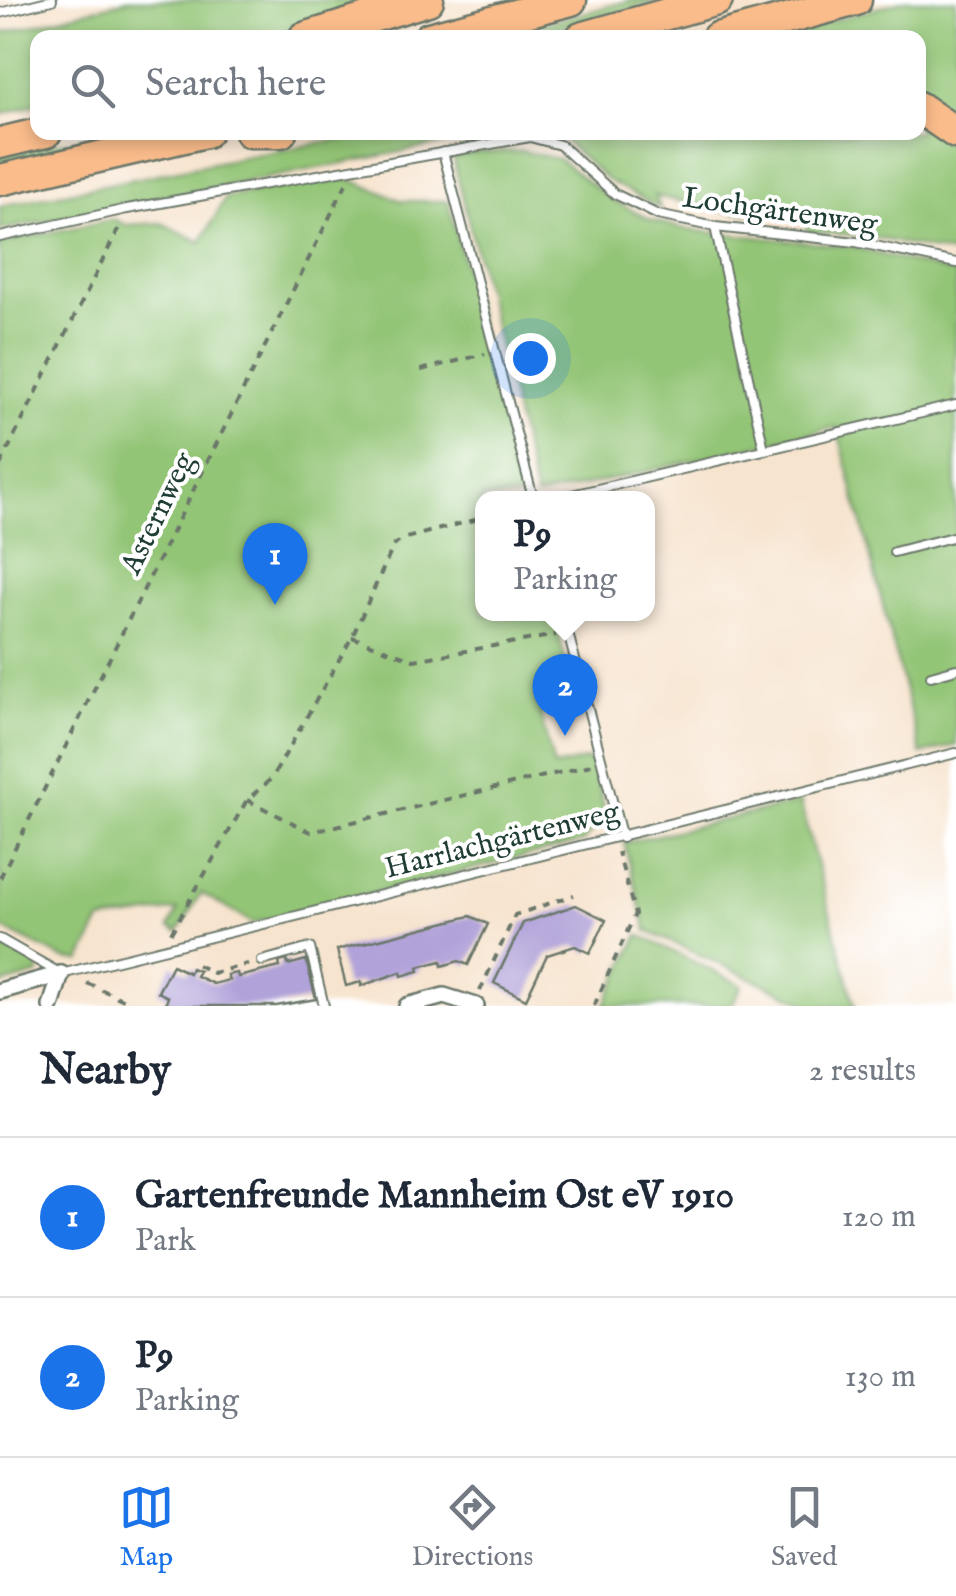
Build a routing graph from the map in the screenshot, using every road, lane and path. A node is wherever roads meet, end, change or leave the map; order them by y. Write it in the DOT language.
graph roads {
  1 [pos="52,0"];
  2 [pos="428,0"];
  3 [pos="571,0"];
  4 [pos="717,0"];
  5 [pos="856,0"];
  6 [pos="0,13"];
  7 [pos="330,30"];
  8 [pos="459,30"];
  9 [pos="610,30"];
  10 [pos="746,30"];
  11 [pos="926,112"];
  12 [pos="956,133"];
  13 [pos="30,136"];
  14 [pos="172,140"];
  15 [pos="513,140"];
  16 [pos="541,140"];
  17 [pos="0,143"];
  18 [pos="443,152"];
  19 [pos="352,168"];
  20 [pos="0,180"];
  21 [pos="128,209"];
  22 [pos="715,228"];
  23 [pos="0,237"];
  24 [pos="956,263"];
  25 [pos="495,352"];
  26 [pos="421,370"];
  27 [pos="956,405"];
  28 [pos="764,449"];
  29 [pos="0,465"];
  30 [pos="531,491"];
  31 [pos="588,491"];
  32 [pos="475,520"];
  33 [pos="956,536"];
  34 [pos="894,552"];
  35 [pos="565,621"];
  36 [pos="568,632"];
  37 [pos="352,637"];
  38 [pos="956,670"];
  39 [pos="931,676"];
  40 [pos="956,754"];
  41 [pos="602,762"];
  42 [pos="247,800"];
  43 [pos="622,838"];
  44 [pos="0,878"];
  45 [pos="574,896"];
  46 [pos="0,939"];
  47 [pos="162,950"];
  48 [pos="262,961"];
  49 [pos="197,964"];
  50 [pos="61,974"];
  51 [pos="0,990"];
  52 [pos="475,1005"];
  53 [pos="52,1006"];
  54 [pos="137,1006"];
  55 [pos="324,1006"];
  56 [pos="407,1006"];
  57 [pos="594,1006"];
  1 -- 6 [label="lane"];
  2 -- 7 [label="highway"];
  3 -- 8 [label="highway"];
  4 -- 9 [label="highway"];
  5 -- 10 [label="highway"];
  11 -- 12 [label="highway"];
  13 -- 17 [label="highway"];
  14 -- 20 [label="highway"];
  15 -- 18 [label="lane, Lochgärtenweg"];
  16 -- 22 [label="lane, Lochgärtenweg"];
  18 -- 19 [label="lane, Lochgärtenweg"];
  18 -- 25 [label="lane"];
  19 -- 21 [label="lane, Lochgärtenweg"];
  19 -- 44 [label="path, Asternweg"];
  21 -- 23 [label="lane, Lochgärtenweg"];
  21 -- 29 [label="path"];
  22 -- 24 [label="lane, Lochgärtenweg"];
  22 -- 28 [label="lane"];
  25 -- 26 [label="path"];
  25 -- 30 [label="lane"];
  27 -- 28 [label="lane"];
  28 -- 31 [label="lane"];
  32 -- 37 [label="path"];
  33 -- 34 [label="lane"];
  35 -- 36 [label="lane"];
  36 -- 37 [label="path"];
  36 -- 41 [label="lane"];
  37 -- 42 [label="path"];
  38 -- 39 [label="lane"];
  40 -- 43 [label="lane, Harrlachgärtenweg"];
  41 -- 42 [label="path"];
  41 -- 43 [label="lane"];
  42 -- 47 [label="path"];
  43 -- 47 [label="lane, Harrlachgärtenweg"];
  43 -- 57 [label="path"];
  45 -- 52 [label="path"];
  46 -- 50 [label="lane"];
  47 -- 50 [label="lane, Harrlachgärtenweg"];
  48 -- 49 [label="path"];
  48 -- 55 [label="lane"];
  50 -- 51 [label="street, Harrlachgärtenweg"];
  50 -- 53 [label="street"];
  50 -- 54 [label="path"];
  52 -- 56 [label="street"];
}
